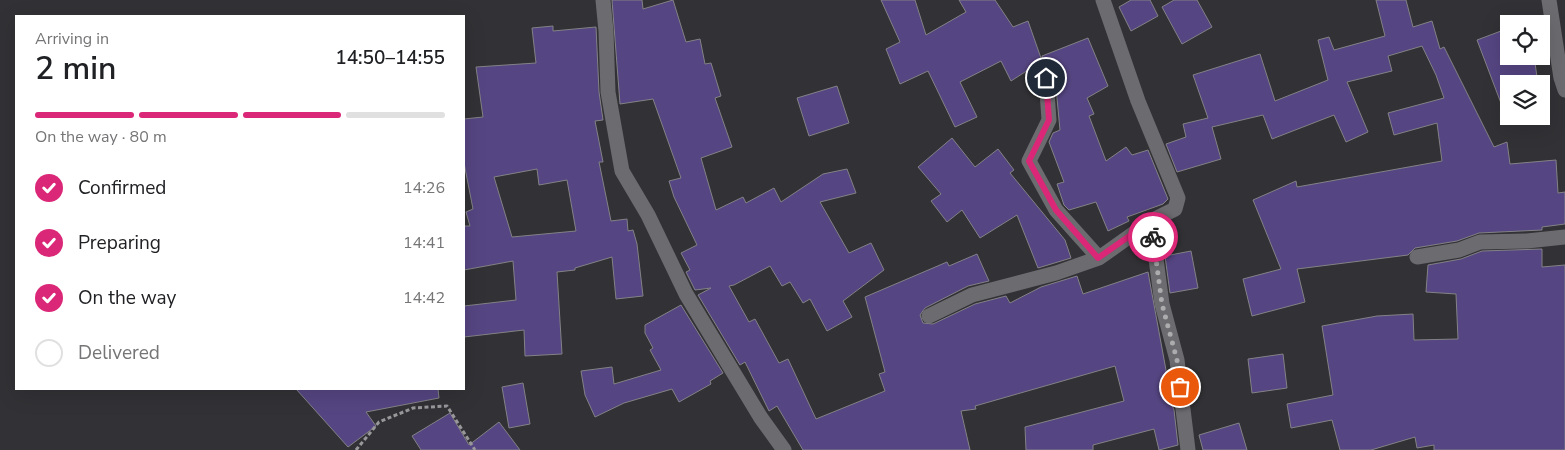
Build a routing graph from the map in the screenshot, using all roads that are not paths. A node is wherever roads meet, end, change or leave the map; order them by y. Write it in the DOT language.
graph roads {
  1 [pos="603,0"];
  2 [pos="1103,0"];
  3 [pos="1549,0"];
  4 [pos="1046,78"];
  5 [pos="1565,90"];
  6 [pos="1151,221"];
  7 [pos="1565,237"];
  8 [pos="1417,257"];
  9 [pos="1098,258"];
  10 [pos="929,316"];
  11 [pos="784,450"];
  12 [pos="1188,450"];
  1 -- 11 [label="street"];
  2 -- 6 [label="street"];
  3 -- 5 [label="street"];
  4 -- 9 [label="street"];
  6 -- 9 [label="street"];
  6 -- 12 [label="street"];
  7 -- 8 [label="street"];
  9 -- 10 [label="street"];
}
